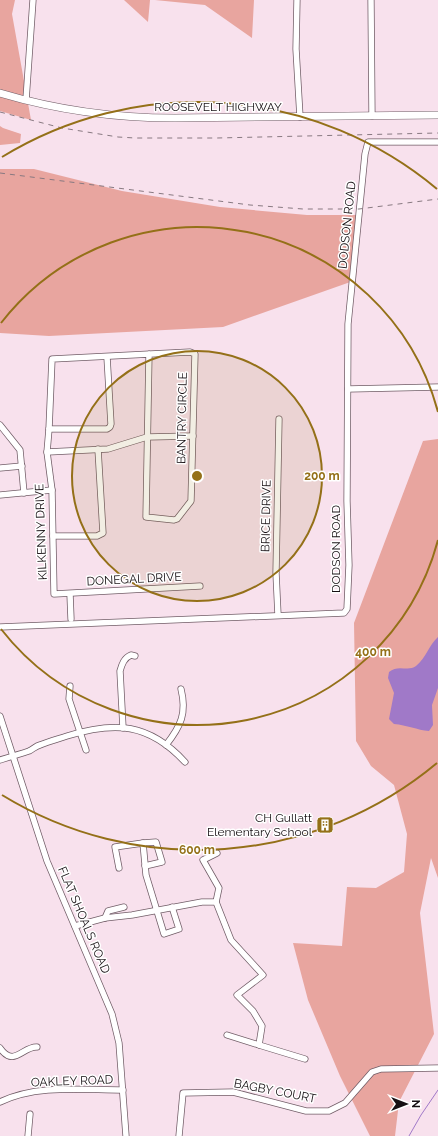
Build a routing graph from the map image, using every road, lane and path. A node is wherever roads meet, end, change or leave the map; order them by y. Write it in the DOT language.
graph roads {
  1 [pos="33,0"];
  2 [pos="296,0"];
  3 [pos="371,0"];
  4 [pos="0,93"];
  5 [pos="26,100"];
  6 [pos="438,115"];
  7 [pos="372,116"];
  8 [pos="300,117"];
  9 [pos="438,142"];
  10 [pos="149,354"];
  11 [pos="107,357"];
  12 [pos="438,387"];
  13 [pos="348,389"];
  14 [pos="279,418"];
  15 [pos="0,424"];
  16 [pos="50,429"];
  17 [pos="193,436"];
  18 [pos="147,437"];
  19 [pos="98,450"];
  20 [pos="47,452"];
  21 [pos="22,466"];
  22 [pos="0,468"];
  23 [pos="52,490"];
  24 [pos="24,493"];
  25 [pos="0,495"];
  26 [pos="53,536"];
  27 [pos="200,586"];
  28 [pos="70,594"];
  29 [pos="278,615"];
  30 [pos="71,619"];
  31 [pos="0,626"];
  32 [pos="135,656"];
  33 [pos="70,686"];
  34 [pos="181,689"];
  35 [pos="0,716"];
  36 [pos="123,728"];
  37 [pos="80,732"];
  38 [pos="166,745"];
  39 [pos="86,750"];
  40 [pos="13,756"];
  41 [pos="0,760"];
  42 [pos="184,762"];
  43 [pos="143,843"];
  44 [pos="217,853"];
  45 [pos="145,866"];
  46 [pos="119,868"];
  47 [pos="216,902"];
  48 [pos="124,907"];
  49 [pos="172,907"];
  50 [pos="157,910"];
  51 [pos="105,918"];
  52 [pos="75,926"];
  53 [pos="227,1035"];
  54 [pos="259,1045"];
  55 [pos="37,1047"];
  56 [pos="0,1048"];
  57 [pos="2,1055"];
  58 [pos="305,1059"];
  59 [pos="438,1068"];
  60 [pos="123,1090"];
  61 [pos="0,1102"];
  62 [pos="30,1114"];
  63 [pos="28,1136"];
  64 [pos="126,1136"];
  65 [pos="179,1136"];
  1 -- 5 [label="street"];
  2 -- 8 [label="street"];
  3 -- 7 [label="street"];
  4 -- 5 [label="main road, ROOSEVELT HIGHWAY"];
  5 -- 8 [label="main road, ROOSEVELT HIGHWAY"];
  6 -- 7 [label="main road, ROOSEVELT HIGHWAY"];
  7 -- 8 [label="main road, ROOSEVELT HIGHWAY"];
  9 -- 13 [label="street, DODSON ROAD"];
  10 -- 11 [label="street"];
  10 -- 17 [label="street, BANTRY CIRCLE"];
  10 -- 18 [label="street, BANTRY CIRCLE"];
  11 -- 16 [label="street, KILKENNY DRIVE"];
  11 -- 16 [label="street"];
  12 -- 13 [label="street"];
  13 -- 29 [label="street, DODSON ROAD"];
  14 -- 29 [label="street, BRICE DRIVE"];
  15 -- 21 [label="street"];
  16 -- 20 [label="street, KILKENNY DRIVE"];
  17 -- 18 [label="street"];
  17 -- 18 [label="street, BANTRY CIRCLE"];
  18 -- 19 [label="street"];
  19 -- 20 [label="street"];
  19 -- 26 [label="street"];
  20 -- 23 [label="street, KILKENNY DRIVE"];
  21 -- 22 [label="street"];
  21 -- 24 [label="street"];
  23 -- 24 [label="street"];
  23 -- 26 [label="street, KILKENNY DRIVE"];
  24 -- 25 [label="street"];
  26 -- 28 [label="street, KILKENNY DRIVE"];
  27 -- 28 [label="street, DONEGAL DRIVE"];
  28 -- 30 [label="street"];
  29 -- 31 [label="street, DODSON ROAD"];
  32 -- 36 [label="street"];
  33 -- 37 [label="street"];
  34 -- 38 [label="street"];
  35 -- 40 [label="street, FLAT SHOALS ROAD"];
  36 -- 37 [label="street"];
  36 -- 38 [label="street"];
  37 -- 39 [label="street"];
  37 -- 40 [label="street"];
  38 -- 42 [label="street"];
  40 -- 41 [label="street"];
  40 -- 52 [label="street, FLAT SHOALS ROAD"];
  43 -- 45 [label="street"];
  43 -- 45 [label="street"];
  43 -- 46 [label="street"];
  44 -- 47 [label="street"];
  45 -- 50 [label="street"];
  47 -- 49 [label="street"];
  47 -- 54 [label="street"];
  48 -- 51 [label="street"];
  49 -- 50 [label="street"];
  49 -- 50 [label="street"];
  50 -- 51 [label="street"];
  51 -- 52 [label="street"];
  52 -- 60 [label="street, FLAT SHOALS ROAD"];
  53 -- 54 [label="street"];
  54 -- 58 [label="street"];
  55 -- 57 [label="street"];
  56 -- 57 [label="street"];
  59 -- 65 [label="street, BAGBY COURT"];
  60 -- 61 [label="street, OAKLEY ROAD"];
  60 -- 64 [label="street, FLAT SHOALS ROAD"];
  62 -- 63 [label="street"];
}
